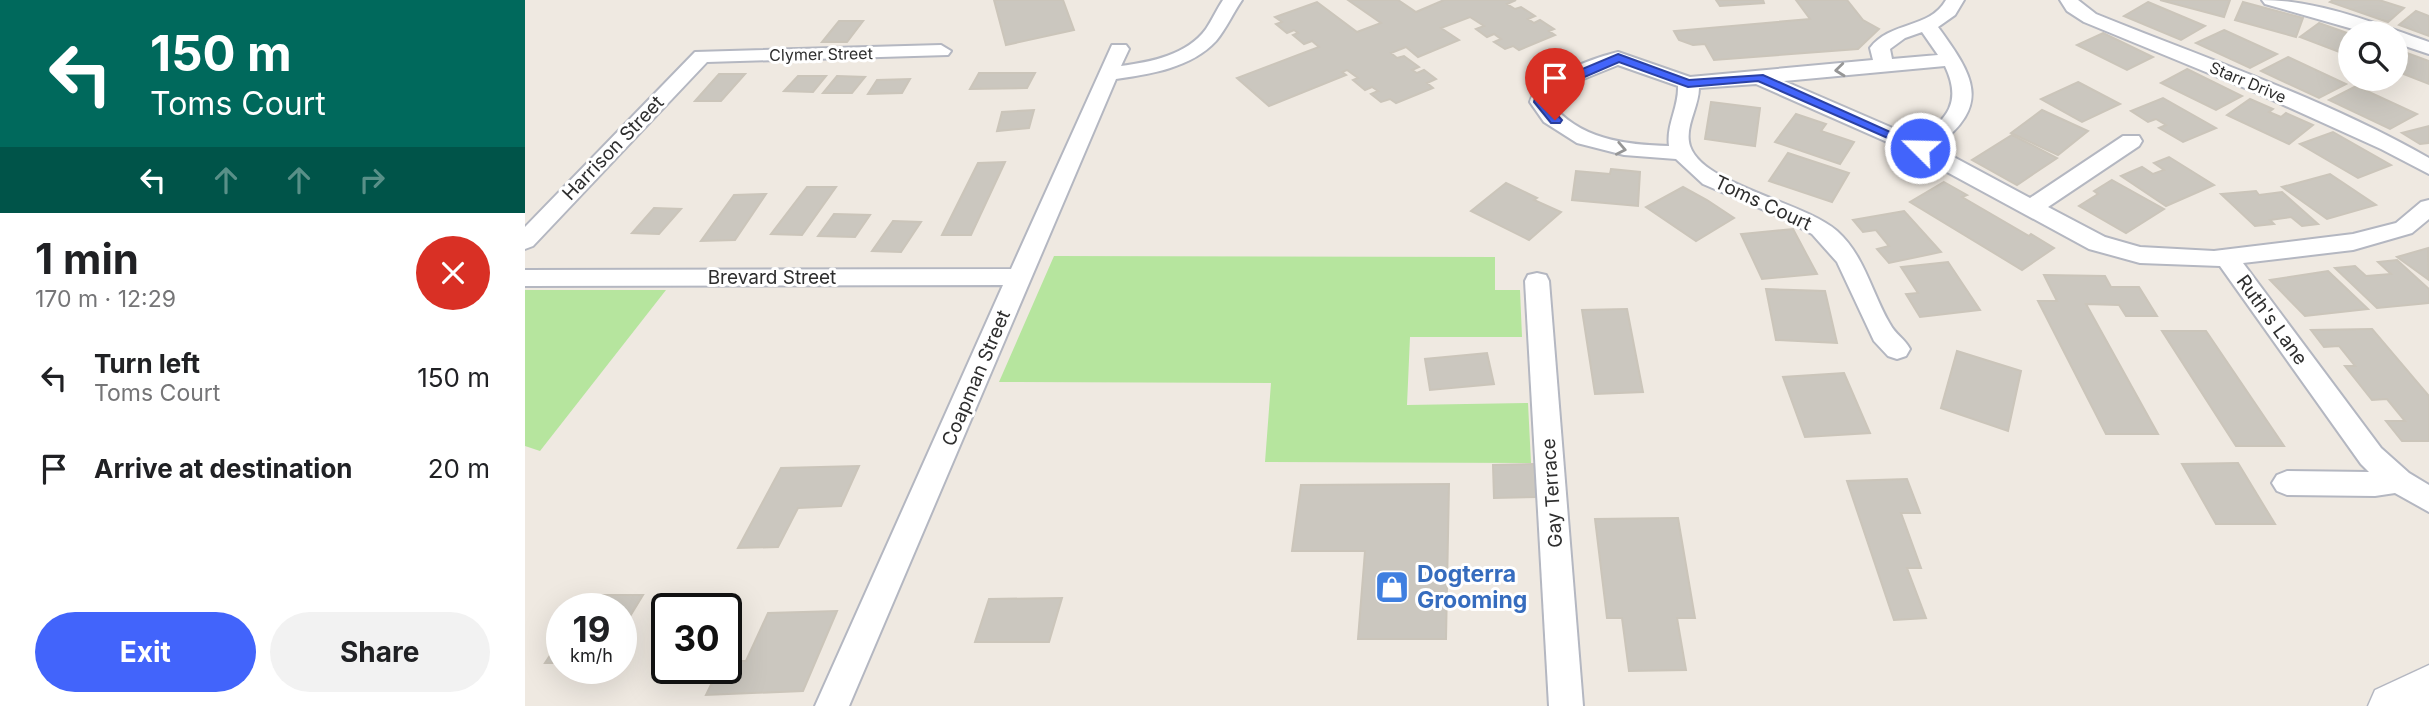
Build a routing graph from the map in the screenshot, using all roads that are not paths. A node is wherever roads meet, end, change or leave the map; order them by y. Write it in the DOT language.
graph roads {
  1 [pos="1233,0"];
  2 [pos="1955,0"];
  3 [pos="2069,0"];
  4 [pos="2271,0"];
  5 [pos="2344,21"];
  6 [pos="1927,25"];
  7 [pos="2408,41"];
  8 [pos="2429,48"];
  9 [pos="1119,49"];
  10 [pos="941,51"];
  11 [pos="702,56"];
  12 [pos="1952,60"];
  13 [pos="1884,65"];
  14 [pos="1108,74"];
  15 [pos="1759,78"];
  16 [pos="1688,83"];
  17 [pos="2131,141"];
  18 [pos="1920,148"];
  19 [pos="1682,153"];
  20 [pos="2429,167"];
  21 [pos="2429,207"];
  22 [pos="2031,208"];
  23 [pos="525,241"];
  24 [pos="2227,258"];
  25 [pos="1019,276"];
  26 [pos="525,278"];
  27 [pos="1537,281"];
  28 [pos="1897,349"];
  29 [pos="2399,481"];
  30 [pos="2287,483"];
  31 [pos="2429,499"];
  32 [pos="2429,688"];
  33 [pos="832,706"];
  34 [pos="1566,706"];
  35 [pos="2392,706"];
  1 -- 14 [label="street"];
  2 -- 6 [label="street"];
  3 -- 20 [label="street, Starr Drive"];
  4 -- 5 [label="street"];
  6 -- 12 [label="street"];
  6 -- 13 [label="street"];
  7 -- 8 [label="street"];
  9 -- 14 [label="street, Coapman Street"];
  10 -- 11 [label="street, Clymer Street"];
  11 -- 23 [label="street, Harrison Street"];
  12 -- 13 [label="street"];
  12 -- 18 [label="street"];
  13 -- 15 [label="street, one-way"];
  14 -- 25 [label="street, Coapman Street"];
  15 -- 16 [label="street"];
  15 -- 18 [label="street"];
  16 -- 19 [label="street"];
  16 -- 19 [label="street, one-way"];
  17 -- 22 [label="street"];
  18 -- 22 [label="street"];
  19 -- 28 [label="street, Toms Court"];
  21 -- 24 [label="street"];
  22 -- 24 [label="street, Ruth's Lane"];
  24 -- 29 [label="street, Ruth's Lane"];
  25 -- 26 [label="street, Brevard Street"];
  25 -- 33 [label="street, Coapman Street"];
  27 -- 34 [label="street, Gay Terrace"];
  29 -- 30 [label="street"];
  29 -- 31 [label="street, Ruth's Lane"];
  32 -- 35 [label="main road"];
}
